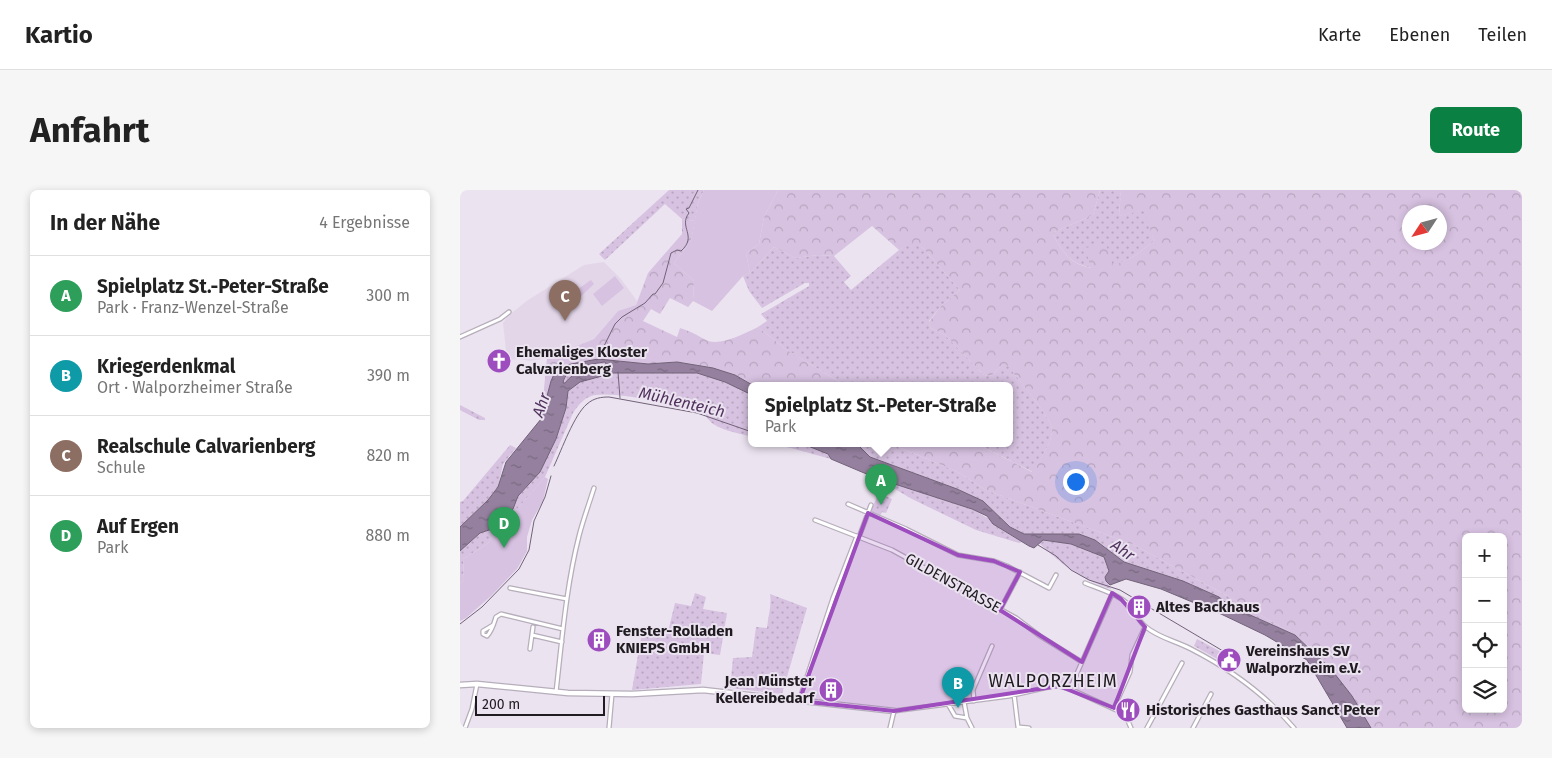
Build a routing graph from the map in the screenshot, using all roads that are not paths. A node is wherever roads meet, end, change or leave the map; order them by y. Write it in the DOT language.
graph roads {
  1 [pos="508,312"];
  2 [pos="460,337"];
  3 [pos="594,488"];
  4 [pos="848,504"];
  5 [pos="871,505"];
  6 [pos="868,513"];
  7 [pos="816,520"];
  8 [pos="858,536"];
  9 [pos="1020,572"];
  10 [pos="1056,575"];
  11 [pos="1086,583"];
  12 [pos="510,588"];
  13 [pos="1111,595"];
  14 [pos="567,599"];
  15 [pos="1000,610"];
  16 [pos="493,625"];
  17 [pos="533,627"];
  18 [pos="1145,627"];
  19 [pos="563,628"];
  20 [pos="532,635"];
  21 [pos="562,642"];
  22 [pos="992,646"];
  23 [pos="530,649"];
  24 [pos="1082,662"];
  25 [pos="1182,663"];
  26 [pos="477,684"];
  27 [pos="460,685"];
  28 [pos="1070,689"];
  29 [pos="556,692"];
  30 [pos="612,694"];
  31 [pos="1014,694"];
  32 [pos="1211,694"];
  33 [pos="974,700"];
  34 [pos="799,701"];
  35 [pos="964,702"];
  36 [pos="948,704"];
  37 [pos="1114,708"];
  38 [pos="894,711"];
  39 [pos="967,718"];
  40 [pos="465,728"];
  41 [pos="608,728"];
  42 [pos="890,728"];
  43 [pos="972,728"];
  44 [pos="1029,728"];
  45 [pos="1131,728"];
  46 [pos="1147,728"];
  47 [pos="1193,728"];
  48 [pos="1294,728"];
  1 -- 2 [label="street"];
  3 -- 14 [label="street"];
  4 -- 6 [label="street"];
  5 -- 6 [label="street"];
  6 -- 8 [label="street"];
  6 -- 9 [label="street"];
  7 -- 8 [label="street, GILDENSTRASSE"];
  8 -- 15 [label="street, GILDENSTRASSE"];
  8 -- 34 [label="street"];
  9 -- 10 [label="street"];
  9 -- 15 [label="street"];
  11 -- 13 [label="street"];
  12 -- 14 [label="street"];
  13 -- 18 [label="street"];
  13 -- 24 [label="street"];
  14 -- 19 [label="street"];
  15 -- 24 [label="street, GILDENSTRASSE"];
  16 -- 19 [label="street"];
  17 -- 20 [label="street"];
  18 -- 37 [label="street"];
  18 -- 48 [label="street"];
  19 -- 21 [label="street"];
  20 -- 21 [label="street"];
  20 -- 23 [label="street"];
  21 -- 29 [label="street"];
  22 -- 33 [label="street"];
  24 -- 28 [label="street"];
  25 -- 46 [label="street"];
  26 -- 27 [label="street"];
  26 -- 29 [label="street"];
  26 -- 40 [label="street"];
  28 -- 31 [label="street"];
  28 -- 37 [label="street"];
  29 -- 30 [label="street"];
  30 -- 34 [label="street"];
  30 -- 41 [label="street"];
  31 -- 33 [label="street"];
  31 -- 44 [label="street"];
  32 -- 47 [label="street"];
  33 -- 35 [label="street"];
  34 -- 38 [label="street"];
  35 -- 36 [label="street"];
  35 -- 39 [label="street"];
  36 -- 38 [label="street"];
  36 -- 39 [label="street"];
  37 -- 45 [label="street"];
  38 -- 42 [label="street"];
  39 -- 43 [label="street"];
}
